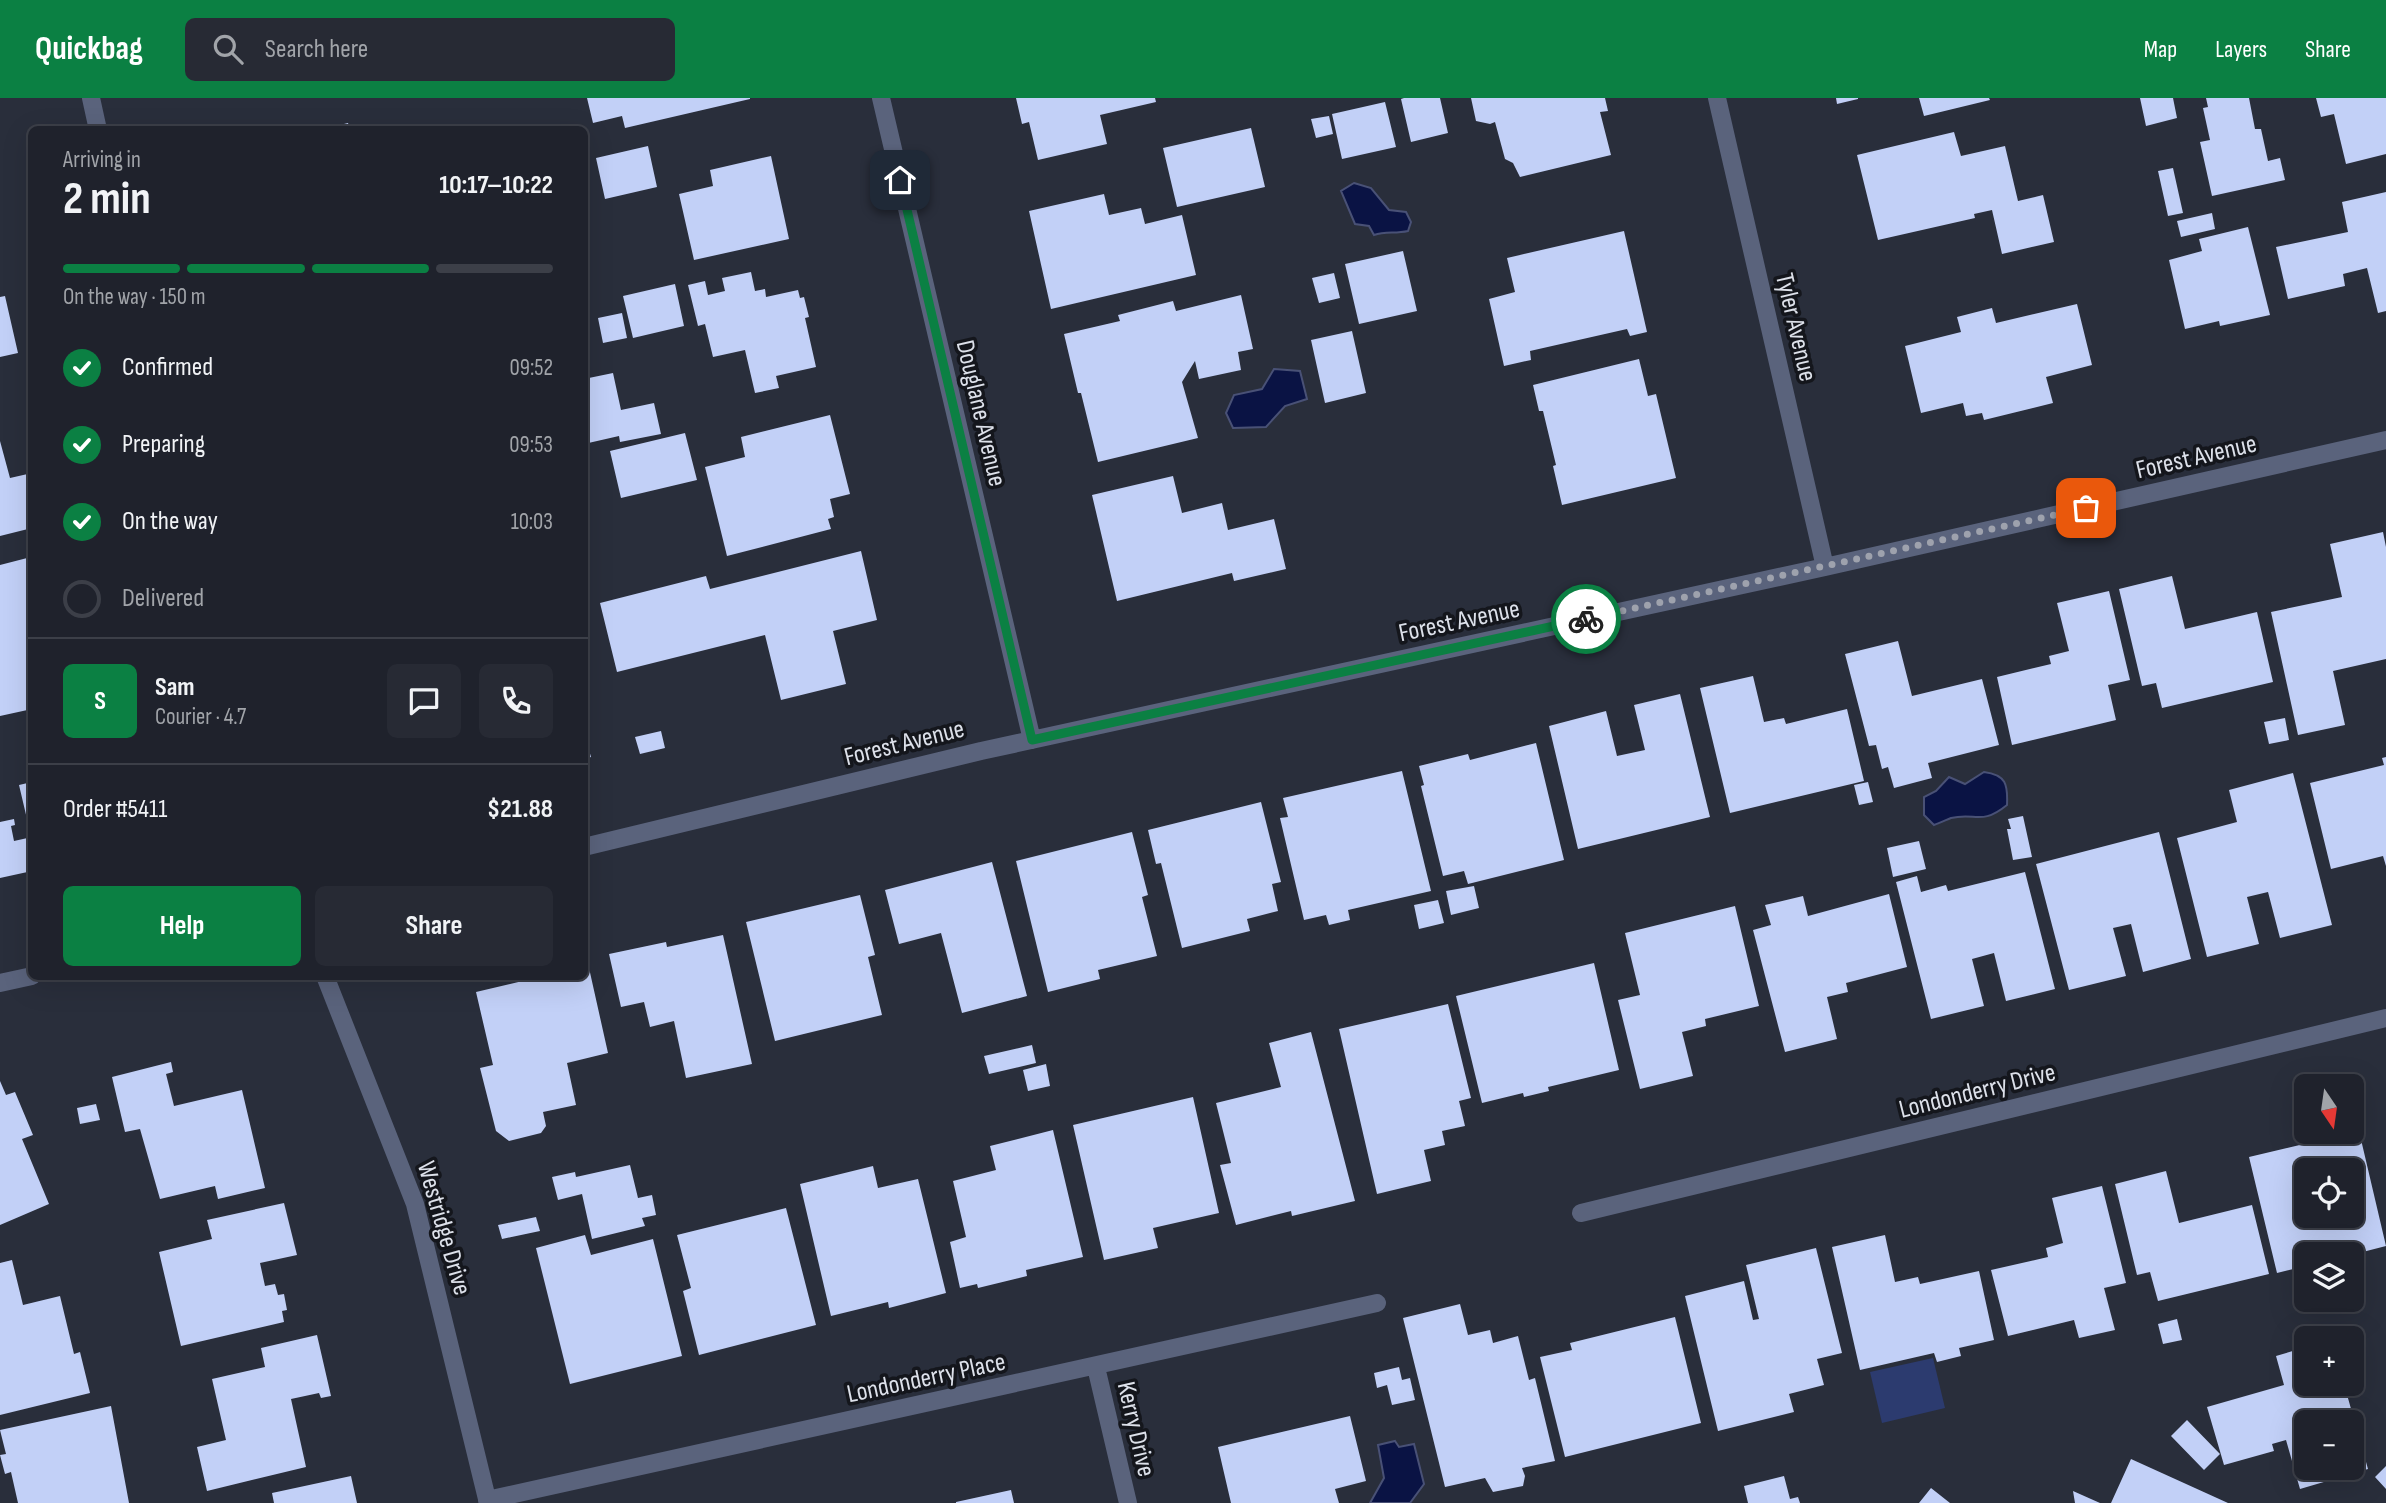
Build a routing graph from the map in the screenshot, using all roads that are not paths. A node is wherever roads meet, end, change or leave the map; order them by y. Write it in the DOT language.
graph roads {
  1 [pos="91,98"];
  2 [pos="881,98"];
  3 [pos="1717,98"];
  4 [pos="97,126"];
  5 [pos="2386,440"];
  6 [pos="1825,567"];
  7 [pos="1032,740"];
  8 [pos="588,846"];
  9 [pos="28,977"];
  10 [pos="327,980"];
  11 [pos="0,983"];
  12 [pos="2386,1018"];
  13 [pos="1581,1213"];
  14 [pos="1377,1303"];
  15 [pos="1096,1367"];
  16 [pos="487,1502"];
  17 [pos="1128,1503"];
  1 -- 4 [label="street"];
  2 -- 7 [label="street, Douglane Avenue"];
  3 -- 6 [label="street, Tyler Avenue"];
  5 -- 6 [label="street, Forest Avenue"];
  6 -- 7 [label="street, Forest Avenue"];
  7 -- 8 [label="street, Forest Avenue"];
  9 -- 11 [label="street"];
  10 -- 16 [label="street, Westridge Drive"];
  12 -- 13 [label="street, Londonderry Drive"];
  14 -- 15 [label="street, Londonderry Place"];
  15 -- 16 [label="street, Londonderry Place"];
  15 -- 17 [label="street, Kerry Drive"];
}
